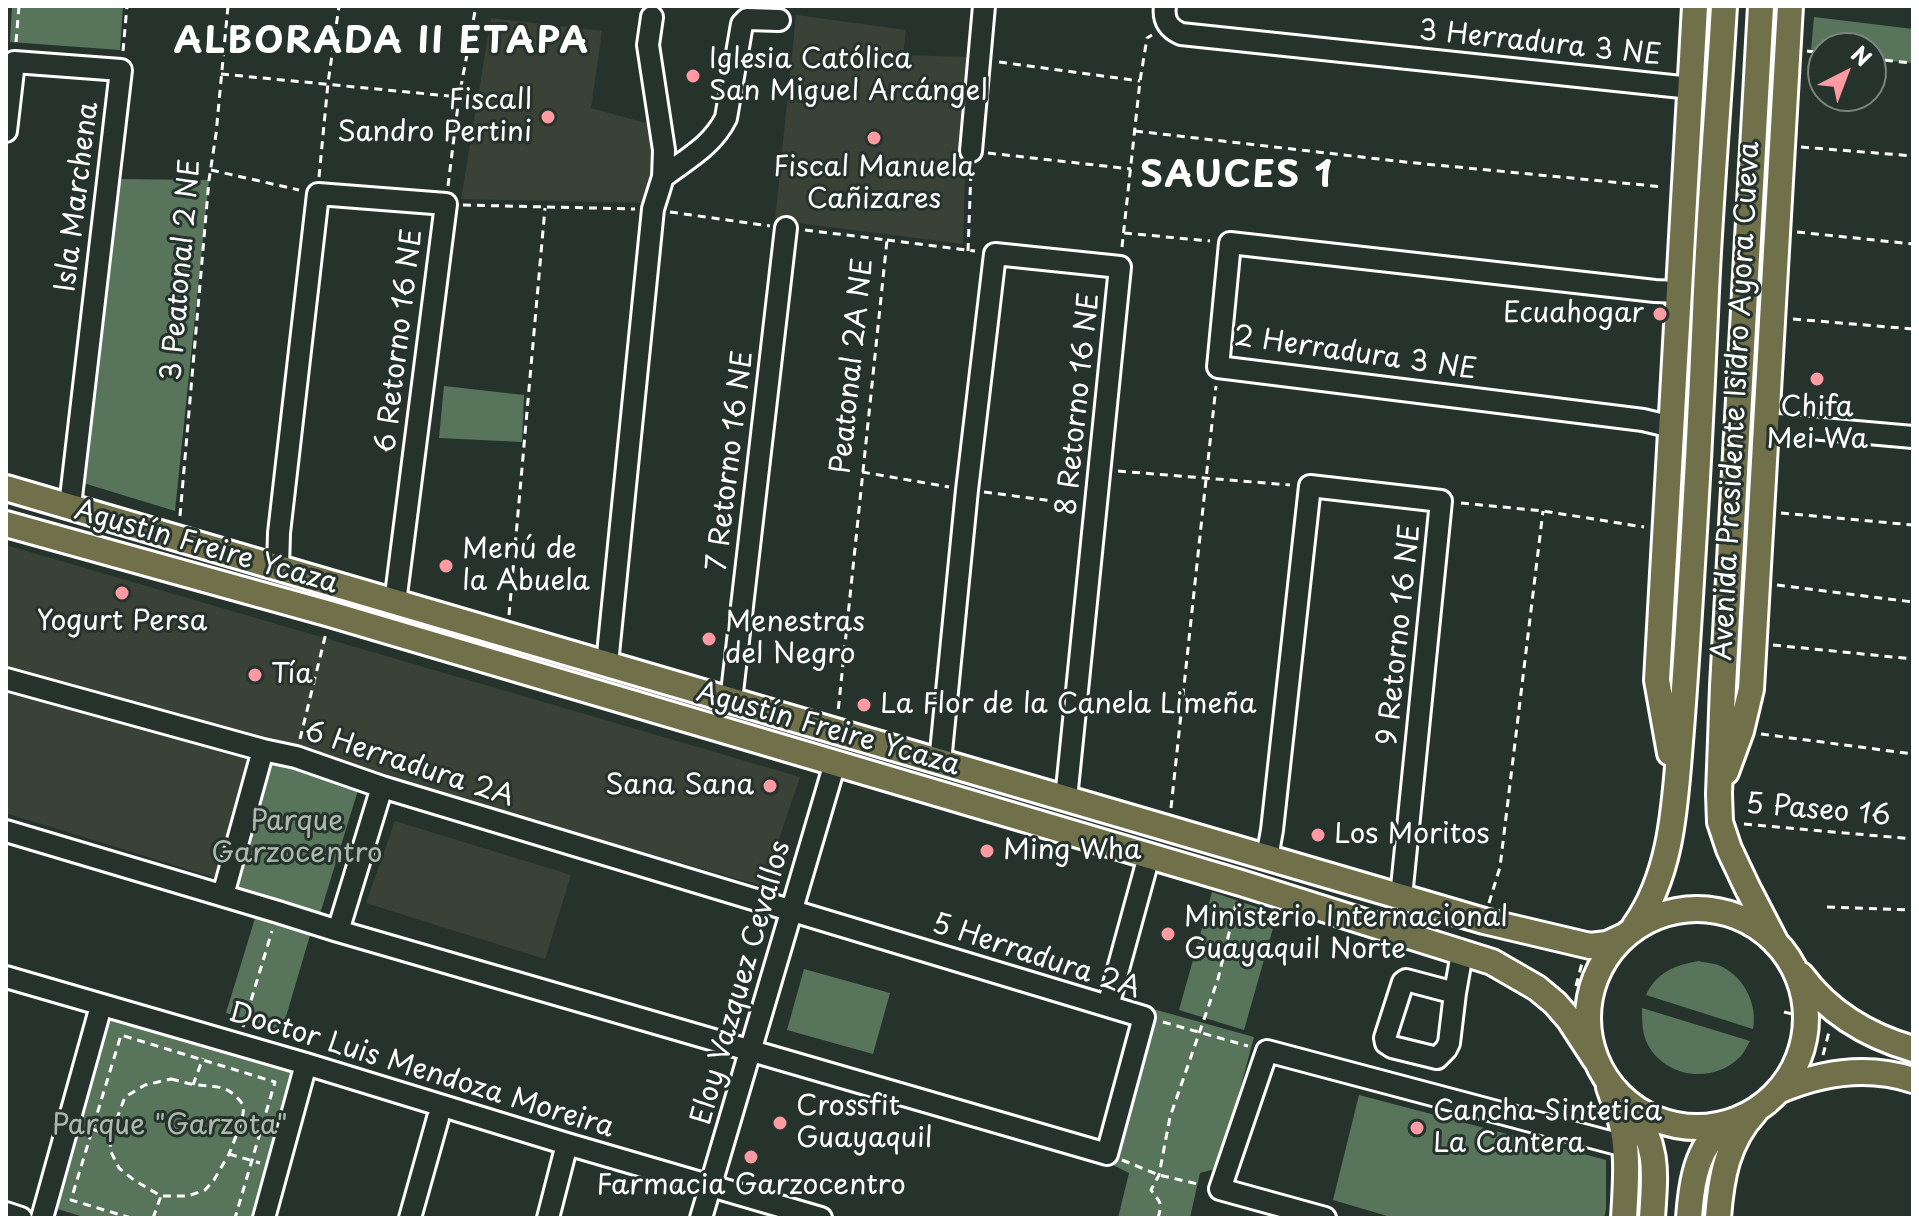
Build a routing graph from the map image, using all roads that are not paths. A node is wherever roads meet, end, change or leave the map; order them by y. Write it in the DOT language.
graph roads {
  1 [pos="984,6"];
  2 [pos="1695,6"];
  3 [pos="1724,6"];
  4 [pos="1761,6"];
  5 [pos="1790,6"];
  6 [pos="1167,16"];
  7 [pos="652,17"];
  8 [pos="779,20"];
  9 [pos="1691,88"];
  10 [pos="6,131"];
  11 [pos="971,151"];
  12 [pos="663,177"];
  13 [pos="1685,189"];
  14 [pos="1710,190"];
  15 [pos="786,228"];
  16 [pos="1679,292"];
  17 [pos="1766,424"];
  18 [pos="1672,427"];
  19 [pos="1913,437"];
  20 [pos="6,488"];
  21 [pos="70,506"];
  22 [pos="6,524"];
  23 [pos="278,568"];
  24 [pos="395,603"];
  25 [pos="607,664"];
  26 [pos="6,679"];
  27 [pos="731,701"];
  28 [pos="263,750"];
  29 [pos="940,762"];
  30 [pos="835,763"];
  31 [pos="382,787"];
  32 [pos="1676,787"];
  33 [pos="1719,794"];
  34 [pos="1066,799"];
  35 [pos="6,831"];
  36 [pos="1149,856"];
  37 [pos="1267,858"];
  38 [pos="223,895"];
  39 [pos="1401,897"];
  40 [pos="792,911"];
  41 [pos="338,931"];
  42 [pos="1628,932"];
  43 [pos="1782,950"];
  44 [pos="1462,953"];
  45 [pos="6,977"];
  46 [pos="1455,993"];
  47 [pos="101,1006"];
  48 [pos="1108,1006"];
  49 [pos="1913,1049"];
  50 [pos="751,1051"];
  51 [pos="306,1064"];
  52 [pos="1600,1067"];
  53 [pos="1913,1080"];
  54 [pos="1772,1096"];
  55 [pos="1627,1102"];
  56 [pos="438,1118"];
  57 [pos="1735,1120"];
  58 [pos="567,1144"];
  59 [pos="1625,1146"];
  60 [pos="711,1186"];
  61 [pos="6,1213"];
  62 [pos="21,1218"];
  63 [pos="42,1218"];
  64 [pos="264,1218"];
  65 [pos="410,1218"];
  66 [pos="548,1218"];
  67 [pos="701,1218"];
  68 [pos="821,1218"];
  69 [pos="1325,1218"];
  70 [pos="1624,1218"];
  71 [pos="1652,1218"];
  72 [pos="1689,1218"];
  73 [pos="1718,1218"];
  1 -- 11 [label="street"];
  2 -- 9 [label="main road, Avenida Presidente Isidro Ayora Cueva"];
  3 -- 14 [label="main road, Avenida Presidente Isidro Ayora Cueva"];
  4 -- 33 [label="main road, Avenida Presidente Isidro Ayora Cueva"];
  5 -- 17 [label="main road, Avenida Presidente Isidro Ayora Cueva"];
  6 -- 9 [label="street, 3 Herradura 3 NE"];
  7 -- 12 [label="street"];
  8 -- 12 [label="street"];
  9 -- 13 [label="main road, Avenida Presidente Isidro Ayora Cueva"];
  10 -- 21 [label="street, Isla Marchena"];
  12 -- 25 [label="street"];
  13 -- 14 [label="main road"];
  13 -- 16 [label="main road, Avenida Presidente Isidro Ayora Cueva"];
  14 -- 32 [label="main road, Avenida Presidente Isidro Ayora Cueva"];
  15 -- 27 [label="street, 7 Retorno 16 NE"];
  16 -- 18 [label="main road, Avenida Presidente Isidro Ayora Cueva"];
  16 -- 18 [label="street, 2 Herradura 3 NE"];
  17 -- 19 [label="street"];
  17 -- 33 [label="main road, Avenida Presidente Isidro Ayora Cueva"];
  18 -- 32 [label="main road, Avenida Presidente Isidro Ayora Cueva"];
  20 -- 21 [label="main road, Agustín Freire Ycaza"];
  21 -- 23 [label="main road, Agustín Freire Ycaza"];
  22 -- 30 [label="main road, Agustín Freire Ycaza"];
  23 -- 24 [label="main road, Agustín Freire Ycaza"];
  23 -- 24 [label="street, 6 Retorno 16 NE"];
  24 -- 25 [label="main road, Agustín Freire Ycaza"];
  25 -- 27 [label="main road, Agustín Freire Ycaza"];
  26 -- 28 [label="street, 6 Herradura 2A"];
  27 -- 29 [label="main road, Agustín Freire Ycaza"];
  28 -- 31 [label="street, 6 Herradura 2A"];
  28 -- 38 [label="street"];
  29 -- 34 [label="main road, Agustín Freire Ycaza"];
  29 -- 34 [label="street, 8 Retorno 16 NE"];
  30 -- 36 [label="main road, Agustín Freire Ycaza"];
  30 -- 40 [label="street, Eloy Vazquez Cevallos"];
  31 -- 40 [label="street, 6 Herradura 2A"];
  31 -- 41 [label="street"];
  32 -- 42 [label="main road, Avenida Presidente Isidro Ayora Cueva"];
  33 -- 43 [label="main road, Avenida Presidente Isidro Ayora Cueva"];
  34 -- 37 [label="main road, Agustín Freire Ycaza"];
  35 -- 38 [label="street"];
  36 -- 44 [label="main road, Agustín Freire Ycaza"];
  36 -- 48 [label="street"];
  37 -- 39 [label="main road, Agustín Freire Ycaza"];
  37 -- 39 [label="street, 9 Retorno 16 NE"];
  38 -- 41 [label="street"];
  39 -- 42 [label="main road, Agustín Freire Ycaza"];
  40 -- 48 [label="street, 5 Herradura 2A"];
  40 -- 50 [label="street, Eloy Vazquez Cevallos"];
  41 -- 50 [label="street"];
  42 -- 43 [label="main road"];
  42 -- 52 [label="main road"];
  43 -- 49 [label="main road"];
  43 -- 54 [label="main road"];
  44 -- 46 [label="street"];
  44 -- 52 [label="main road, Agustín Freire Ycaza"];
  45 -- 47 [label="street, Doctor Luis Mendoza Moreira"];
  47 -- 51 [label="street, Doctor Luis Mendoza Moreira"];
  47 -- 63 [label="street"];
  48 -- 50 [label="street, 5 Herradura 2A"];
  50 -- 60 [label="street, Eloy Vazquez Cevallos"];
  51 -- 58 [label="street, Doctor Luis Mendoza Moreira"];
  51 -- 64 [label="street"];
  52 -- 55 [label="main road"];
  52 -- 59 [label="main road"];
  53 -- 54 [label="main road"];
  54 -- 57 [label="main road"];
  54 -- 73 [label="main road"];
  55 -- 57 [label="main road"];
  55 -- 71 [label="main road"];
  56 -- 65 [label="street"];
  57 -- 72 [label="main road"];
  58 -- 60 [label="street, Doctor Luis Mendoza Moreira"];
  58 -- 66 [label="street"];
  59 -- 69 [label="street"];
  59 -- 70 [label="main road"];
  60 -- 67 [label="street, Eloy Vazquez Cevallos"];
  60 -- 68 [label="street, Doctor Luis Mendoza Moreira"];
  61 -- 62 [label="street"];
}
